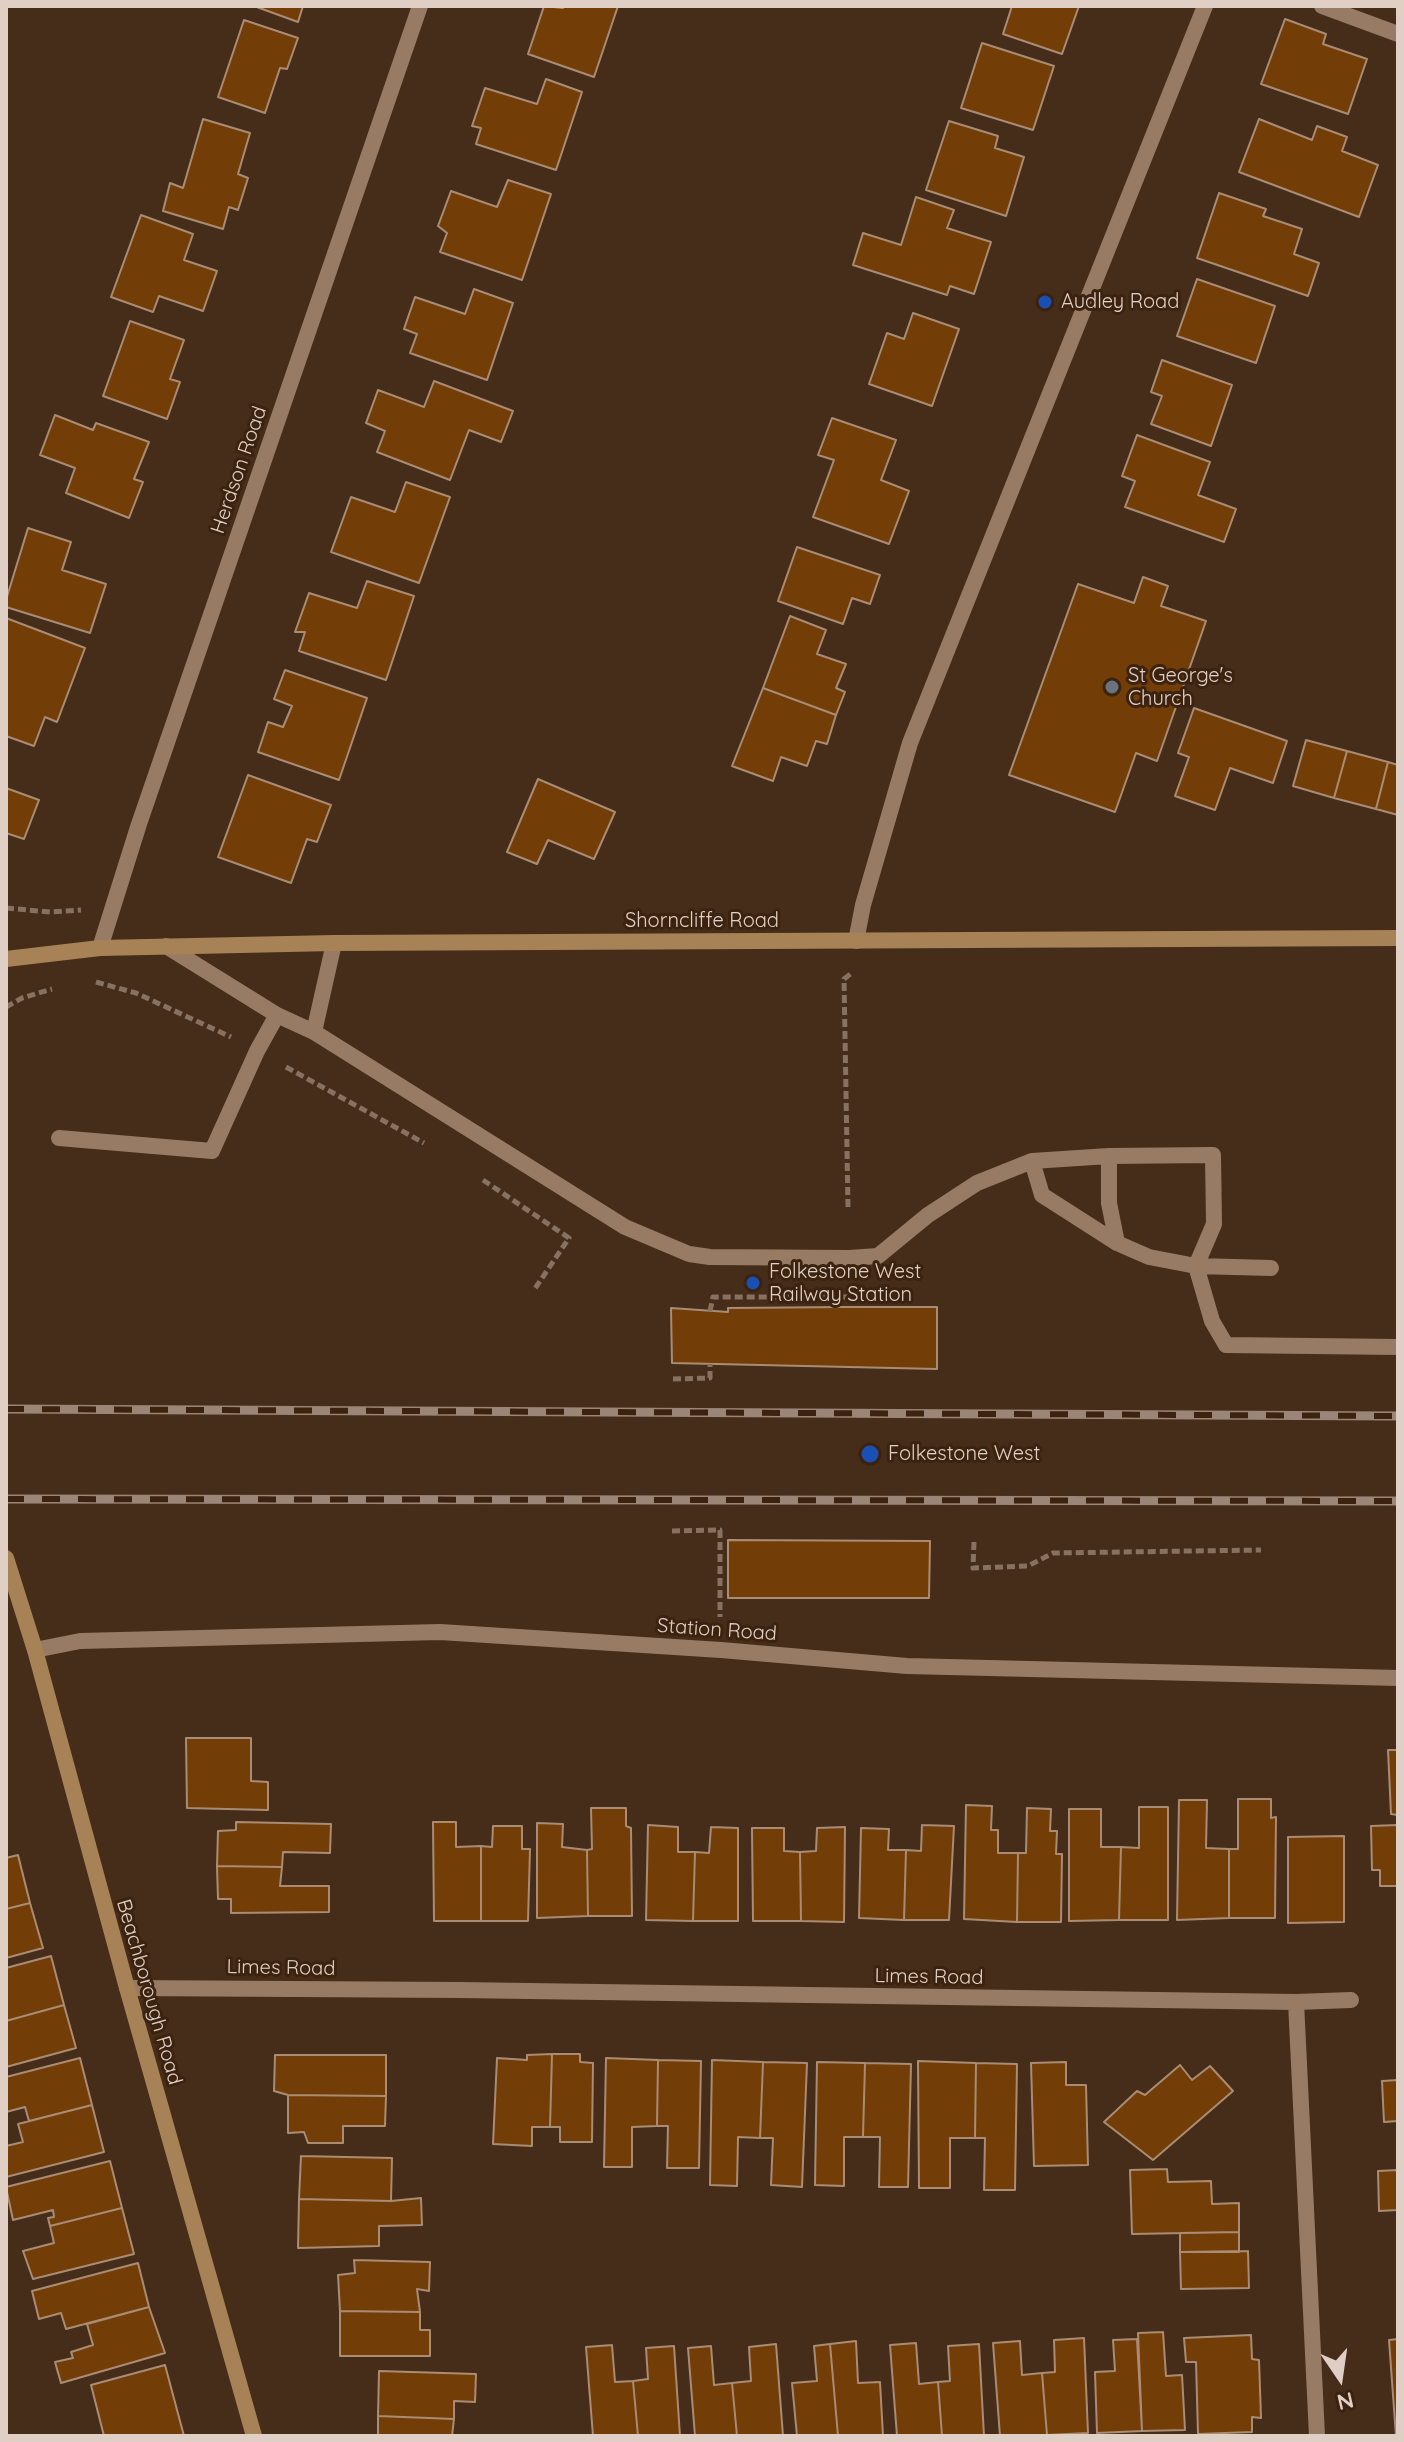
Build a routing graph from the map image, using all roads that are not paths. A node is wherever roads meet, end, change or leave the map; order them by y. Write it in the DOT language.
graph roads {
  1 [pos="420,6"];
  2 [pos="1205,6"];
  3 [pos="1322,6"];
  4 [pos="1398,34"];
  5 [pos="1398,938"];
  6 [pos="856,941"];
  7 [pos="334,943"];
  8 [pos="166,946"];
  9 [pos="100,948"];
  10 [pos="6,959"];
  11 [pos="277,1015"];
  12 [pos="314,1032"];
  13 [pos="59,1138"];
  14 [pos="1109,1156"];
  15 [pos="1032,1161"];
  16 [pos="1117,1243"];
  17 [pos="1196,1266"];
  18 [pos="1271,1268"];
  19 [pos="1398,1347"];
  20 [pos="6,1558"];
  21 [pos="35,1650"];
  22 [pos="1398,1678"];
  23 [pos="127,1988"];
  24 [pos="1351,2000"];
  25 [pos="1296,2002"];
  26 [pos="254,2436"];
  27 [pos="1317,2436"];
  1 -- 9 [label="street, Herdson Road"];
  2 -- 6 [label="street"];
  3 -- 4 [label="street"];
  5 -- 6 [label="street, Shorncliffe Road"];
  6 -- 7 [label="street, Shorncliffe Road"];
  7 -- 8 [label="street, Shorncliffe Road"];
  7 -- 12 [label="street"];
  8 -- 9 [label="street, Shorncliffe Road"];
  8 -- 11 [label="street"];
  9 -- 10 [label="street, Shorncliffe Road"];
  11 -- 12 [label="street"];
  11 -- 13 [label="street"];
  12 -- 15 [label="street"];
  14 -- 15 [label="street"];
  14 -- 16 [label="street"];
  14 -- 17 [label="street"];
  15 -- 16 [label="street"];
  16 -- 17 [label="street"];
  17 -- 18 [label="street"];
  17 -- 19 [label="street"];
  20 -- 21 [label="street, Beachborough Road"];
  21 -- 22 [label="street, Station Road"];
  21 -- 23 [label="street, Beachborough Road"];
  23 -- 25 [label="street, Limes Road"];
  23 -- 26 [label="street, Beachborough Road"];
  24 -- 25 [label="street, Limes Road"];
  25 -- 27 [label="street"];
}
